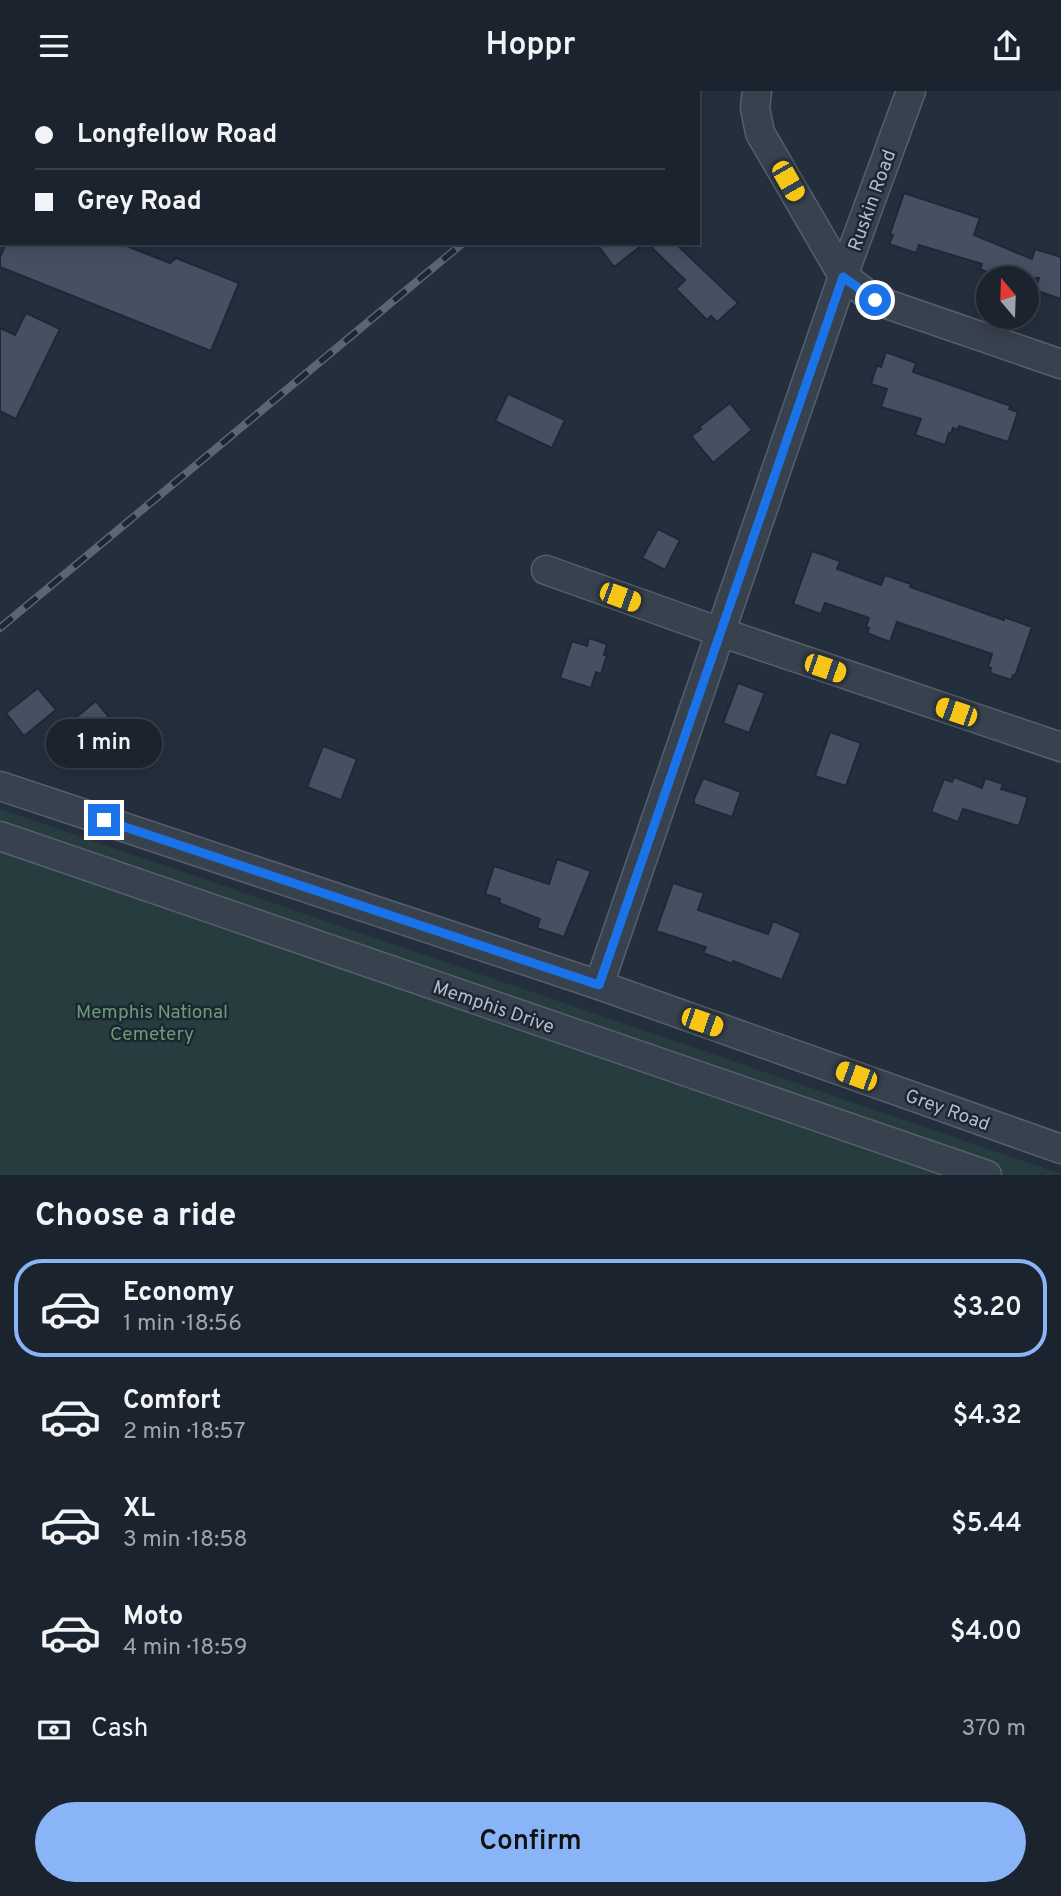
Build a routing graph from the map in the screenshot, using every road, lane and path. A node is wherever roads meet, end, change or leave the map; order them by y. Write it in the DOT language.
graph roads {
  1 [pos="757,91"];
  2 [pos="911,91"];
  3 [pos="843,277"];
  4 [pos="1061,364"];
  5 [pos="546,571"];
  6 [pos="720,632"];
  7 [pos="1061,747"];
  8 [pos="0,786"];
  9 [pos="0,836"];
  10 [pos="599,985"];
  11 [pos="1061,1149"];
  12 [pos="987,1175"];
  1 -- 3 [label="street"];
  2 -- 3 [label="street, Ruskin Road"];
  3 -- 4 [label="street"];
  3 -- 6 [label="street, Ruskin Road"];
  5 -- 6 [label="street"];
  6 -- 7 [label="street"];
  6 -- 10 [label="street, Ruskin Road"];
  8 -- 10 [label="street, Grey Road"];
  9 -- 12 [label="street, Memphis Drive"];
  10 -- 11 [label="street, Grey Road"];
}
